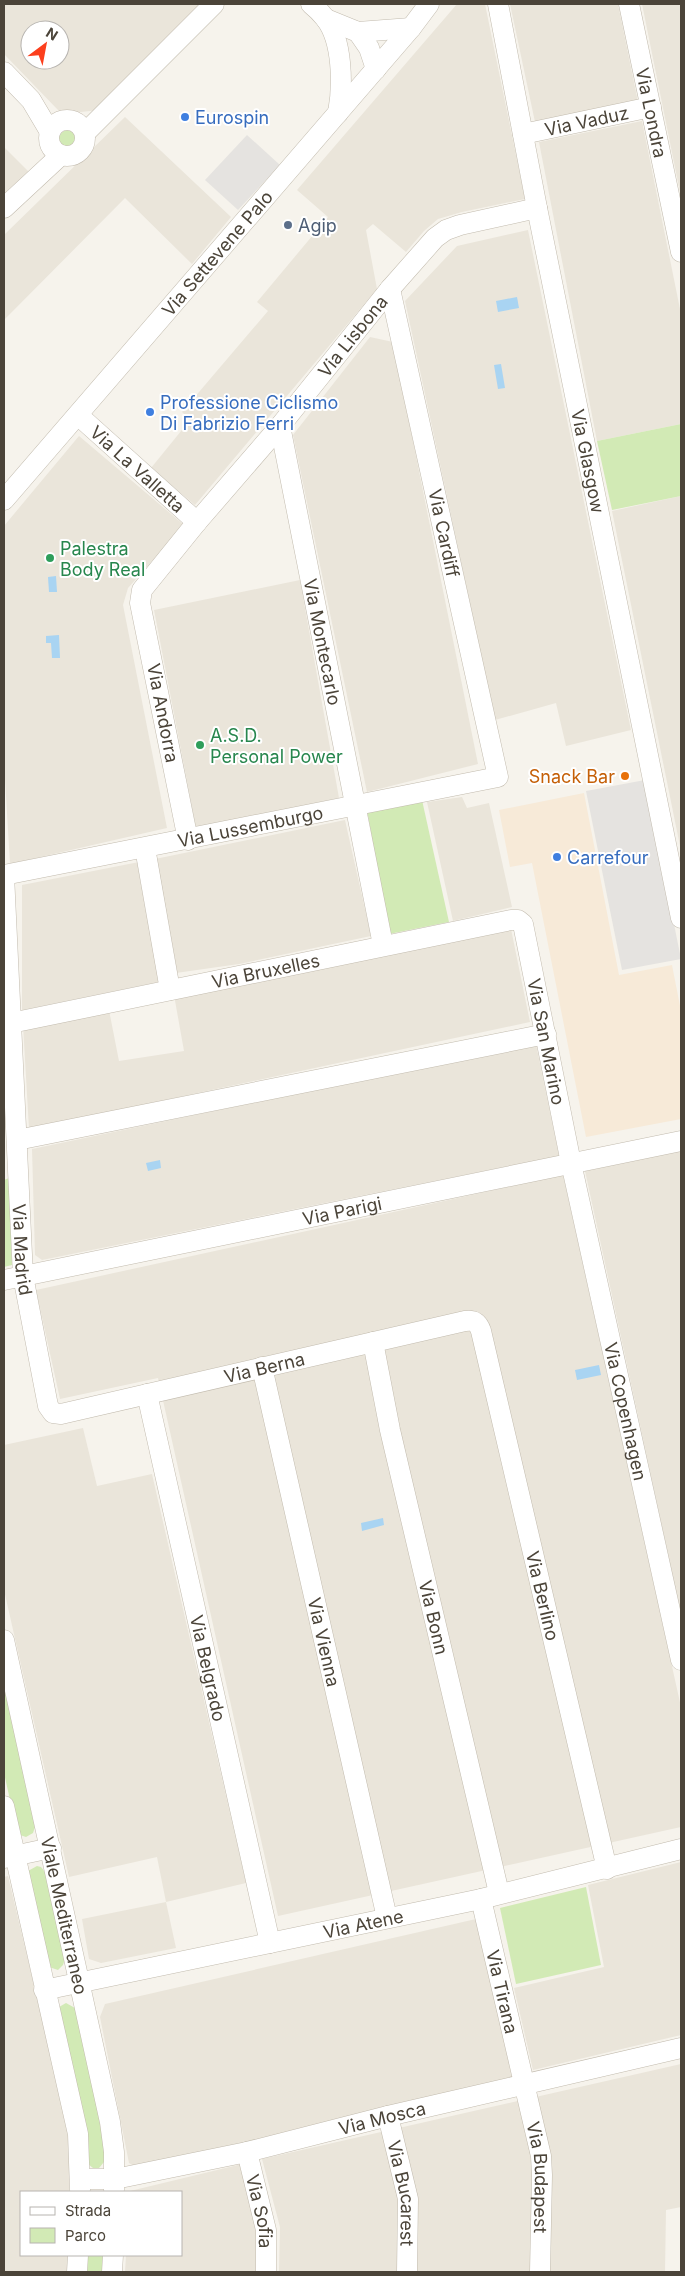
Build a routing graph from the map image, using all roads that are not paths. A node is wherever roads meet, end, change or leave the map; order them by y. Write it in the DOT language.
graph roads {
  1 [pos="214,4"];
  2 [pos="311,4"];
  3 [pos="429,4"];
  4 [pos="498,4"];
  5 [pos="629,4"];
  6 [pos="326,19"];
  7 [pos="411,28"];
  8 [pos="358,32"];
  9 [pos="339,50"];
  10 [pos="376,69"];
  11 [pos="4,72"];
  12 [pos="651,107"];
  13 [pos="338,113"];
  14 [pos="69,127"];
  15 [pos="522,134"];
  16 [pos="61,155"];
  17 [pos="4,208"];
  18 [pos="537,208"];
  19 [pos="681,252"];
  20 [pos="390,289"];
  21 [pos="79,416"];
  22 [pos="280,426"];
  23 [pos="4,500"];
  24 [pos="197,522"];
  25 [pos="144,587"];
  26 [pos="498,777"];
  27 [pos="355,805"];
  28 [pos="188,840"];
  29 [pos="145,848"];
  30 [pos="4,875"];
  31 [pos="678,880"];
  32 [pos="681,918"];
  33 [pos="521,922"];
  34 [pos="383,945"];
  35 [pos="170,990"];
  36 [pos="11,1023"];
  37 [pos="546,1034"];
  38 [pos="17,1140"];
  39 [pos="681,1141"];
  40 [pos="570,1163"];
  41 [pos="13,1278"];
  42 [pos="476,1322"];
  43 [pos="373,1342"];
  44 [pos="262,1367"];
  45 [pos="147,1394"];
  46 [pos="52,1411"];
  47 [pos="4,1640"];
  48 [pos="681,1660"];
  49 [pos="4,1806"];
  50 [pos="51,1848"];
  51 [pos="681,1849"];
  52 [pos="9,1857"];
  53 [pos="606,1868"];
  54 [pos="490,1896"];
  55 [pos="387,1918"];
  56 [pos="270,1943"];
  57 [pos="80,1981"];
  58 [pos="44,1990"];
  59 [pos="681,2048"];
  60 [pos="525,2085"];
  61 [pos="388,2116"];
  62 [pos="247,2152"];
  63 [pos="80,2185"];
  64 [pos="115,2185"];
  65 [pos="78,2256"];
  66 [pos="112,2256"];
  67 [pos="77,2272"];
  68 [pos="112,2272"];
  69 [pos="266,2272"];
  70 [pos="407,2272"];
  71 [pos="540,2272"];
  1 -- 14 [label="street"];
  2 -- 6 [label="street"];
  3 -- 7 [label="street, Via Settevene Palo"];
  4 -- 15 [label="street, Via Glasgow"];
  5 -- 12 [label="street, Via Londra"];
  6 -- 8 [label="street"];
  6 -- 9 [label="street"];
  7 -- 8 [label="street"];
  7 -- 10 [label="street, Via Settevene Palo"];
  8 -- 10 [label="street"];
  9 -- 10 [label="street"];
  9 -- 13 [label="street"];
  10 -- 13 [label="street, Via Settevene Palo"];
  11 -- 14 [label="street"];
  12 -- 15 [label="street, Via Vaduz"];
  12 -- 19 [label="street, Via Londra"];
  13 -- 21 [label="street, Via Settevene Palo"];
  14 -- 16 [label="street"];
  14 -- 16 [label="street"];
  15 -- 18 [label="street, Via Glasgow"];
  16 -- 17 [label="street"];
  18 -- 20 [label="street, Via Lisbona"];
  18 -- 31 [label="street, Via Glasgow"];
  20 -- 22 [label="street, Via Lisbona"];
  20 -- 26 [label="street, Via Cardiff"];
  21 -- 23 [label="street, Via Settevene Palo"];
  21 -- 24 [label="street, Via La Valletta"];
  22 -- 24 [label="street, Via Lisbona"];
  22 -- 27 [label="street, Via Montecarlo"];
  24 -- 25 [label="street, Via Lisbona"];
  25 -- 28 [label="street, Via Andorra"];
  26 -- 27 [label="street, Via Lussemburgo"];
  27 -- 28 [label="street, Via Lussemburgo"];
  27 -- 34 [label="street, Via Montecarlo"];
  28 -- 29 [label="street, Via Lussemburgo"];
  29 -- 30 [label="street, Via Lussemburgo"];
  29 -- 35 [label="street"];
  30 -- 36 [label="street, Via Madrid"];
  31 -- 32 [label="street, Via Glasgow"];
  33 -- 34 [label="street, Via Bruxelles"];
  33 -- 37 [label="street, Via San Marino"];
  34 -- 35 [label="street, Via Bruxelles"];
  35 -- 36 [label="street, Via Bruxelles"];
  36 -- 38 [label="street, Via Madrid"];
  37 -- 38 [label="street"];
  37 -- 40 [label="street, Via San Marino"];
  38 -- 41 [label="street, Via Madrid"];
  39 -- 40 [label="street, Via Parigi"];
  40 -- 41 [label="street, Via Parigi"];
  40 -- 48 [label="street, Via Copenhagen"];
  41 -- 46 [label="street, Via Madrid"];
  42 -- 43 [label="street, Via Berna"];
  42 -- 53 [label="street, Via Berlino"];
  43 -- 44 [label="street, Via Berna"];
  43 -- 54 [label="street, Via Bonn"];
  44 -- 45 [label="street, Via Berna"];
  44 -- 55 [label="street, Via Vienna"];
  45 -- 46 [label="street, Via Berna"];
  45 -- 56 [label="street, Via Belgrado"];
  47 -- 50 [label="street, Viale Mediterraneo"];
  49 -- 52 [label="street, Viale Mediterraneo"];
  50 -- 52 [label="street"];
  50 -- 57 [label="street, Viale Mediterraneo"];
  51 -- 53 [label="street, Via Atene"];
  52 -- 58 [label="street, Viale Mediterraneo"];
  53 -- 54 [label="street, Via Atene"];
  54 -- 55 [label="street, Via Atene"];
  54 -- 60 [label="street, Via Tirana"];
  55 -- 56 [label="street, Via Atene"];
  56 -- 57 [label="street, Via Atene"];
  57 -- 58 [label="street, Via Atene"];
  57 -- 64 [label="street, Viale Mediterraneo"];
  58 -- 63 [label="street, Viale Mediterraneo"];
  59 -- 60 [label="street, Via Mosca"];
  60 -- 61 [label="street, Via Mosca"];
  60 -- 71 [label="street, Via Budapest"];
  61 -- 62 [label="street, Via Mosca"];
  61 -- 70 [label="street, Via Bucarest"];
  62 -- 64 [label="street, Via Mosca"];
  62 -- 69 [label="street, Via Sofia"];
  63 -- 64 [label="street, Via Mosca"];
  65 -- 67 [label="street"];
  66 -- 68 [label="street"];
}
